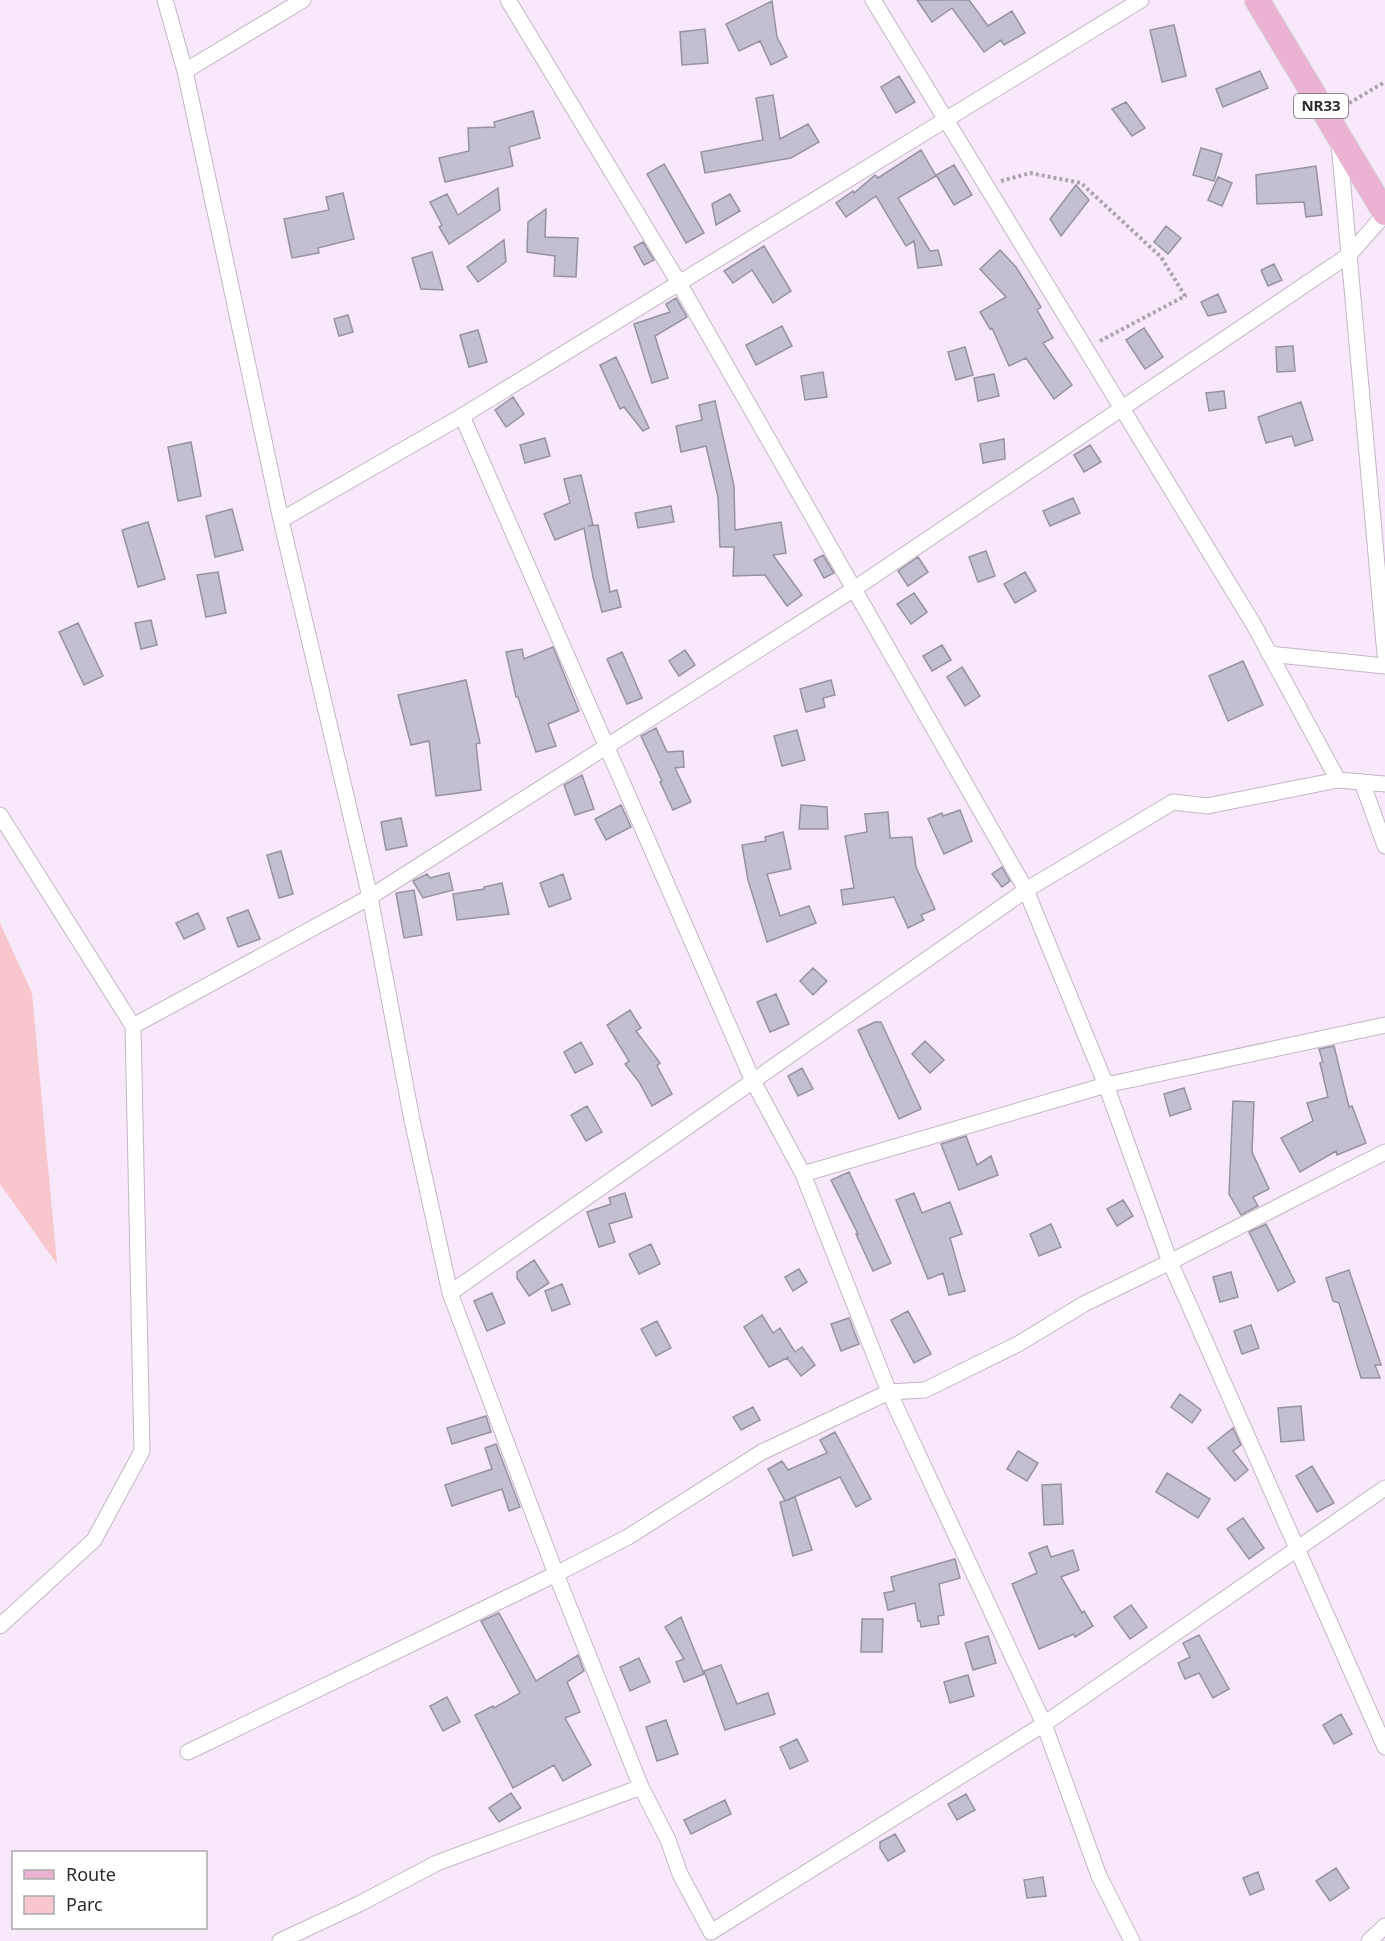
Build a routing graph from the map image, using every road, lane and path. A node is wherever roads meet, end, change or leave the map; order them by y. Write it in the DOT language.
graph roads {
  1 [pos="165,0"];
  2 [pos="303,0"];
  3 [pos="508,0"];
  4 [pos="873,0"];
  5 [pos="1141,0"];
  6 [pos="1257,0"];
  7 [pos="185,71"];
  8 [pos="1385,82"];
  9 [pos="946,119"];
  10 [pos="1333,126"];
  11 [pos="986,184"];
  12 [pos="1385,214"];
  13 [pos="1349,255"];
  14 [pos="679,283"];
  15 [pos="1085,349"];
  16 [pos="1121,410"];
  17 [pos="462,416"];
  18 [pos="281,520"];
  19 [pos="854,589"];
  20 [pos="1385,645"];
  21 [pos="1269,654"];
  22 [pos="1385,666"];
  23 [pos="607,745"];
  24 [pos="1338,780"];
  25 [pos="1362,782"];
  26 [pos="1385,784"];
  27 [pos="0,816"];
  28 [pos="1385,846"];
  29 [pos="1026,890"];
  30 [pos="370,897"];
  31 [pos="1385,1025"];
  32 [pos="133,1026"];
  33 [pos="753,1081"];
  34 [pos="1106,1085"];
  35 [pos="1385,1152"];
  36 [pos="802,1174"];
  37 [pos="1170,1263"];
  38 [pos="450,1293"];
  39 [pos="889,1392"];
  40 [pos="1385,1488"];
  41 [pos="1297,1551"];
  42 [pos="556,1574"];
  43 [pos="0,1626"];
  44 [pos="1044,1724"];
  45 [pos="1385,1747"];
  46 [pos="188,1752"];
  47 [pos="640,1787"];
  48 [pos="1385,1926"];
  49 [pos="280,1941"];
  50 [pos="1132,1941"];
  51 [pos="1369,1941"];
  1 -- 7 [label="street"];
  2 -- 7 [label="street"];
  3 -- 14 [label="street"];
  4 -- 9 [label="street"];
  5 -- 9 [label="street"];
  6 -- 10 [label="main road, NR33"];
  7 -- 18 [label="street"];
  8 -- 10 [label="path"];
  9 -- 11 [label="street"];
  9 -- 14 [label="street"];
  10 -- 12 [label="main road, NR33"];
  10 -- 13 [label="street"];
  11 -- 15 [label="street"];
  11 -- 15 [label="path"];
  12 -- 13 [label="street"];
  13 -- 16 [label="street"];
  13 -- 20 [label="street"];
  14 -- 17 [label="street"];
  14 -- 19 [label="street"];
  15 -- 16 [label="street"];
  16 -- 19 [label="street"];
  16 -- 21 [label="street"];
  17 -- 18 [label="street"];
  17 -- 23 [label="street"];
  18 -- 30 [label="street"];
  19 -- 23 [label="street"];
  19 -- 29 [label="street"];
  21 -- 22 [label="street"];
  21 -- 24 [label="street"];
  23 -- 30 [label="street"];
  23 -- 33 [label="street"];
  24 -- 25 [label="street"];
  24 -- 29 [label="street"];
  25 -- 26 [label="street"];
  25 -- 28 [label="street"];
  27 -- 32 [label="street"];
  29 -- 33 [label="street"];
  29 -- 34 [label="street"];
  30 -- 32 [label="street"];
  30 -- 38 [label="street"];
  31 -- 34 [label="street"];
  32 -- 43 [label="street"];
  33 -- 36 [label="street"];
  33 -- 38 [label="street"];
  34 -- 36 [label="street"];
  34 -- 37 [label="street"];
  35 -- 37 [label="street"];
  36 -- 39 [label="street"];
  37 -- 39 [label="street"];
  37 -- 41 [label="street"];
  38 -- 42 [label="street"];
  39 -- 42 [label="street"];
  39 -- 44 [label="street"];
  40 -- 41 [label="street"];
  41 -- 44 [label="street"];
  41 -- 45 [label="street"];
  42 -- 46 [label="street"];
  42 -- 47 [label="street"];
  44 -- 47 [label="street"];
  44 -- 50 [label="street"];
  47 -- 49 [label="street"];
  48 -- 51 [label="street"];
}
